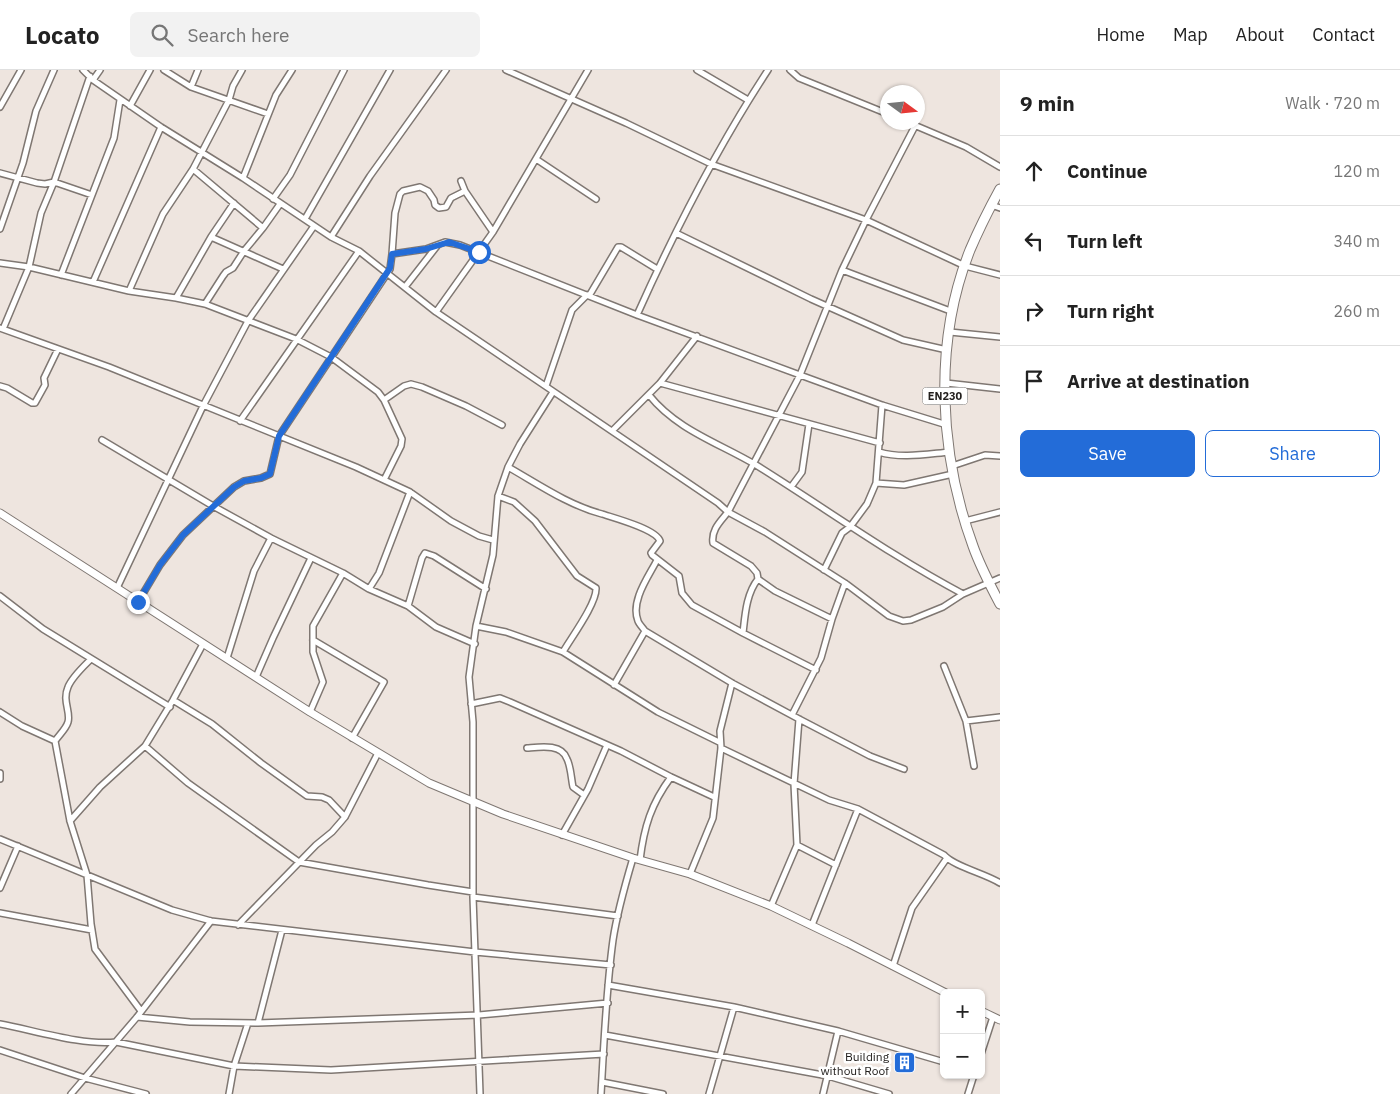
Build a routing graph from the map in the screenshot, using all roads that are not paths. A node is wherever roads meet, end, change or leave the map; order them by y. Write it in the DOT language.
graph roads {
  1 [pos="20,70"];
  2 [pos="54,70"];
  3 [pos="83,70"];
  4 [pos="100,70"];
  5 [pos="150,70"];
  6 [pos="164,70"];
  7 [pos="198,70"];
  8 [pos="242,70"];
  9 [pos="292,70"];
  10 [pos="344,70"];
  11 [pos="390,70"];
  12 [pos="446,70"];
  13 [pos="506,70"];
  14 [pos="588,70"];
  15 [pos="697,70"];
  16 [pos="768,70"];
  17 [pos="790,70"];
  18 [pos="91,78"];
  19 [pos="191,87"];
  20 [pos="571,98"];
  21 [pos="120,100"];
  22 [pos="229,100"];
  23 [pos="748,100"];
  24 [pos="130,106"];
  25 [pos="0,107"];
  26 [pos="880,111"];
  27 [pos="268,114"];
  28 [pos="161,127"];
  29 [pos="913,130"];
  30 [pos="925,130"];
  31 [pos="202,152"];
  32 [pos="536,159"];
  33 [pos="711,164"];
  34 [pos="1000,167"];
  35 [pos="193,169"];
  36 [pos="0,173"];
  37 [pos="243,178"];
  38 [pos="17,179"];
  39 [pos="461,181"];
  40 [pos="54,182"];
  41 [pos="1000,189"];
  42 [pos="465,191"];
  43 [pos="92,195"];
  44 [pos="273,199"];
  45 [pos="596,199"];
  46 [pos="234,203"];
  47 [pos="280,204"];
  48 [pos="996,207"];
  49 [pos="305,219"];
  50 [pos="866,220"];
  51 [pos="314,226"];
  52 [pos="264,228"];
  53 [pos="0,229"];
  54 [pos="493,232"];
  55 [pos="676,234"];
  56 [pos="211,237"];
  57 [pos="331,238"];
  58 [pos="437,246"];
  59 [pos="244,251"];
  60 [pos="359,251"];
  61 [pos="479,252"];
  62 [pos="392,254"];
  63 [pos="0,263"];
  64 [pos="965,266"];
  65 [pos="29,267"];
  66 [pos="283,269"];
  67 [pos="658,269"];
  68 [pos="842,270"];
  69 [pos="387,272"];
  70 [pos="61,274"];
  71 [pos="1000,276"];
  72 [pos="94,282"];
  73 [pos="405,287"];
  74 [pos="129,291"];
  75 [pos="588,296"];
  76 [pos="176,298"];
  77 [pos="205,304"];
  78 [pos="828,305"];
  79 [pos="436,312"];
  80 [pos="953,312"];
  81 [pos="637,315"];
  82 [pos="248,321"];
  83 [pos="2,328"];
  84 [pos="950,332"];
  85 [pos="697,336"];
  86 [pos="1000,337"];
  87 [pos="296,339"];
  88 [pos="58,349"];
  89 [pos="948,350"];
  90 [pos="331,357"];
  91 [pos="800,376"];
  92 [pos="660,383"];
  93 [pos="946,383"];
  94 [pos="0,386"];
  95 [pos="546,386"];
  96 [pos="1000,389"];
  97 [pos="553,392"];
  98 [pos="649,395"];
  99 [pos="384,400"];
  100 [pos="882,405"];
  101 [pos="203,406"];
  102 [pos="779,415"];
  103 [pos="240,421"];
  104 [pos="809,424"];
  105 [pos="502,425"];
  106 [pos="947,425"];
  107 [pos="612,430"];
  108 [pos="279,436"];
  109 [pos="102,440"];
  110 [pos="880,443"];
  111 [pos="879,452"];
  112 [pos="950,452"];
  113 [pos="1000,456"];
  114 [pos="753,464"];
  115 [pos="508,467"];
  116 [pos="953,470"];
  117 [pos="384,480"];
  118 [pos="167,481"];
  119 [pos="876,483"];
  120 [pos="790,487"];
  121 [pos="410,492"];
  122 [pos="498,496"];
  123 [pos="213,506"];
  124 [pos="728,512"];
  125 [pos="1000,512"];
  126 [pos="0,513"];
  127 [pos="965,521"];
  128 [pos="850,527"];
  129 [pos="271,538"];
  130 [pos="493,540"];
  131 [pos="311,558"];
  132 [pos="657,560"];
  133 [pos="824,570"];
  134 [pos="343,573"];
  135 [pos="1000,578"];
  136 [pos="758,579"];
  137 [pos="989,582"];
  138 [pos="845,583"];
  139 [pos="117,588"];
  140 [pos="369,589"];
  141 [pos="486,589"];
  142 [pos="963,594"];
  143 [pos="0,596"];
  144 [pos="138,602"];
  145 [pos="1000,604"];
  146 [pos="408,606"];
  147 [pos="832,619"];
  148 [pos="476,626"];
  149 [pos="645,631"];
  150 [pos="743,634"];
  151 [pos="313,640"];
  152 [pos="203,644"];
  153 [pos="474,644"];
  154 [pos="563,652"];
  155 [pos="227,658"];
  156 [pos="91,659"];
  157 [pos="944,666"];
  158 [pos="816,670"];
  159 [pos="256,677"];
  160 [pos="732,683"];
  161 [pos="614,685"];
  162 [pos="173,700"];
  163 [pos="471,704"];
  164 [pos="170,706"];
  165 [pos="310,712"];
  166 [pos="1,714"];
  167 [pos="792,715"];
  168 [pos="1000,716"];
  169 [pos="799,719"];
  170 [pos="966,721"];
  171 [pos="352,738"];
  172 [pos="55,741"];
  173 [pos="607,745"];
  174 [pos="720,745"];
  175 [pos="145,746"];
  176 [pos="527,748"];
  177 [pos="378,753"];
  178 [pos="974,766"];
  179 [pos="904,769"];
  180 [pos="0,773"];
  181 [pos="670,777"];
  182 [pos="0,779"];
  183 [pos="794,784"];
  184 [pos="584,795"];
  185 [pos="714,798"];
  186 [pos="472,801"];
  187 [pos="858,810"];
  188 [pos="345,817"];
  189 [pos="70,821"];
  190 [pos="562,835"];
  191 [pos="0,839"];
  192 [pos="797,845"];
  193 [pos="18,846"];
  194 [pos="947,858"];
  195 [pos="637,859"];
  196 [pos="299,862"];
  197 [pos="836,865"];
  198 [pos="690,874"];
  199 [pos="87,875"];
  200 [pos="1,882"];
  201 [pos="1000,882"];
  202 [pos="0,888"];
  203 [pos="473,895"];
  204 [pos="771,906"];
  205 [pos="0,913"];
  206 [pos="618,916"];
  207 [pos="211,921"];
  208 [pos="238,925"];
  209 [pos="812,925"];
  210 [pos="92,930"];
  211 [pos="282,930"];
  212 [pos="475,952"];
  213 [pos="611,965"];
  214 [pos="893,966"];
  215 [pos="608,985"];
  216 [pos="940,990"];
  217 [pos="608,1003"];
  218 [pos="734,1007"];
  219 [pos="141,1011"];
  220 [pos="478,1015"];
  221 [pos="137,1017"];
  222 [pos="996,1019"];
  223 [pos="248,1023"];
  224 [pos="258,1023"];
  225 [pos="0,1024"];
  226 [pos="838,1031"];
  227 [pos="605,1035"];
  228 [pos="116,1042"];
  229 [pos="985,1045"];
  230 [pos="0,1050"];
  231 [pos="604,1054"];
  232 [pos="719,1056"];
  233 [pos="480,1061"];
  234 [pos="940,1061"];
  235 [pos="234,1066"];
  236 [pos="828,1076"];
  237 [pos="84,1078"];
  238 [pos="973,1079"];
  239 [pos="602,1082"];
  240 [pos="70,1094"];
  241 [pos="146,1094"];
  242 [pos="229,1094"];
  243 [pos="480,1094"];
  244 [pos="601,1094"];
  245 [pos="663,1094"];
  246 [pos="709,1094"];
  247 [pos="823,1094"];
  248 [pos="889,1094"];
  249 [pos="968,1094"];
  1 -- 25 [label="street"];
  2 -- 38 [label="street"];
  3 -- 18 [label="street"];
  4 -- 18 [label="street"];
  5 -- 24 [label="street"];
  6 -- 19 [label="street"];
  7 -- 19 [label="street"];
  8 -- 22 [label="street"];
  9 -- 27 [label="street"];
  10 -- 44 [label="street"];
  11 -- 49 [label="street"];
  12 -- 57 [label="street"];
  13 -- 20 [label="street"];
  14 -- 20 [label="street"];
  15 -- 23 [label="street"];
  16 -- 23 [label="street"];
  17 -- 26 [label="street"];
  18 -- 21 [label="street"];
  18 -- 40 [label="street"];
  19 -- 22 [label="street"];
  20 -- 32 [label="street"];
  20 -- 33 [label="street"];
  21 -- 24 [label="street"];
  21 -- 43 [label="street"];
  22 -- 27 [label="street"];
  22 -- 31 [label="street"];
  23 -- 33 [label="street"];
  24 -- 28 [label="street"];
  27 -- 37 [label="street"];
  28 -- 31 [label="street"];
  28 -- 72 [label="street"];
  29 -- 50 [label="street"];
  30 -- 34 [label="street"];
  31 -- 35 [label="street"];
  31 -- 37 [label="street"];
  32 -- 45 [label="street"];
  32 -- 54 [label="street"];
  33 -- 50 [label="street"];
  33 -- 55 [label="street"];
  35 -- 46 [label="street"];
  35 -- 74 [label="street"];
  36 -- 38 [label="street"];
  37 -- 44 [label="street"];
  38 -- 40 [label="street"];
  38 -- 53 [label="street"];
  39 -- 42 [label="street"];
  40 -- 43 [label="street"];
  40 -- 65 [label="street"];
  41 -- 48 [label="main road, EN230"];
  42 -- 54 [label="street"];
  42 -- 62 [label="street"];
  43 -- 70 [label="street"];
  44 -- 47 [label="street"];
  46 -- 52 [label="street"];
  46 -- 56 [label="street"];
  47 -- 49 [label="street"];
  47 -- 52 [label="street"];
  48 -- 64 [label="main road, EN230"];
  49 -- 51 [label="street"];
  50 -- 64 [label="street"];
  50 -- 68 [label="street"];
  51 -- 57 [label="street"];
  51 -- 66 [label="street"];
  52 -- 59 [label="street"];
  54 -- 61 [label="street"];
  55 -- 67 [label="street"];
  55 -- 78 [label="street"];
  56 -- 59 [label="street"];
  56 -- 76 [label="street"];
  57 -- 60 [label="street"];
  58 -- 61 [label="street"];
  58 -- 62 [label="street"];
  58 -- 73 [label="street"];
  59 -- 66 [label="street"];
  59 -- 77 [label="street"];
  60 -- 69 [label="street"];
  60 -- 87 [label="street"];
  61 -- 75 [label="street"];
  61 -- 79 [label="street"];
  62 -- 69 [label="street"];
  63 -- 65 [label="street"];
  64 -- 71 [label="street"];
  64 -- 80 [label="main road, EN230"];
  65 -- 70 [label="street"];
  65 -- 83 [label="street"];
  66 -- 82 [label="street"];
  67 -- 75 [label="street"];
  67 -- 81 [label="street"];
  68 -- 78 [label="street"];
  68 -- 80 [label="street"];
  69 -- 73 [label="street"];
  69 -- 90 [label="street"];
  70 -- 72 [label="street"];
  72 -- 74 [label="street"];
  73 -- 79 [label="street"];
  74 -- 76 [label="street"];
  75 -- 81 [label="street"];
  75 -- 95 [label="street"];
  76 -- 77 [label="street"];
  77 -- 82 [label="street"];
  78 -- 89 [label="street"];
  78 -- 91 [label="street"];
  79 -- 95 [label="street"];
  80 -- 84 [label="main road, EN230"];
  81 -- 85 [label="street"];
  82 -- 87 [label="street"];
  82 -- 101 [label="street"];
  83 -- 88 [label="street"];
  84 -- 86 [label="street"];
  84 -- 89 [label="main road, EN230"];
  85 -- 91 [label="street"];
  85 -- 92 [label="street"];
  87 -- 90 [label="street"];
  87 -- 103 [label="street"];
  88 -- 94 [label="street"];
  88 -- 101 [label="street"];
  89 -- 93 [label="main road, EN230"];
  90 -- 99 [label="street"];
  90 -- 108 [label="street"];
  91 -- 100 [label="street"];
  91 -- 102 [label="street"];
  92 -- 98 [label="street"];
  92 -- 102 [label="street"];
  93 -- 96 [label="street"];
  93 -- 106 [label="main road, EN230"];
  95 -- 97 [label="street"];
  97 -- 107 [label="street"];
  97 -- 115 [label="street"];
  98 -- 107 [label="street"];
  98 -- 114 [label="street"];
  99 -- 105 [label="street"];
  99 -- 117 [label="street"];
  100 -- 106 [label="street"];
  100 -- 110 [label="street"];
  101 -- 103 [label="street"];
  101 -- 118 [label="street"];
  102 -- 104 [label="street"];
  102 -- 114 [label="street"];
  103 -- 108 [label="street"];
  104 -- 110 [label="street"];
  104 -- 120 [label="street"];
  106 -- 112 [label="main road, EN230"];
  107 -- 124 [label="street"];
  108 -- 117 [label="street"];
  108 -- 123 [label="street"];
  109 -- 118 [label="street"];
  110 -- 111 [label="street"];
  111 -- 112 [label="street"];
  111 -- 119 [label="street"];
  112 -- 116 [label="main road, EN230"];
  113 -- 116 [label="street"];
  114 -- 120 [label="street"];
  114 -- 124 [label="street"];
  115 -- 122 [label="street"];
  115 -- 132 [label="street"];
  116 -- 119 [label="street"];
  116 -- 127 [label="main road, EN230"];
  117 -- 121 [label="street"];
  118 -- 123 [label="street"];
  118 -- 139 [label="street"];
  119 -- 128 [label="street"];
  120 -- 128 [label="street"];
  121 -- 130 [label="street"];
  121 -- 140 [label="street"];
  122 -- 130 [label="street"];
  122 -- 154 [label="street"];
  123 -- 129 [label="street"];
  123 -- 144 [label="street"];
  124 -- 133 [label="street"];
  124 -- 136 [label="street"];
  125 -- 127 [label="street"];
  126 -- 139 [label="street"];
  127 -- 137 [label="main road, EN230"];
  128 -- 133 [label="street"];
  128 -- 142 [label="street"];
  129 -- 131 [label="street"];
  129 -- 155 [label="street"];
  130 -- 141 [label="street"];
  131 -- 134 [label="street"];
  131 -- 159 [label="street"];
  132 -- 149 [label="street"];
  132 -- 150 [label="street"];
  133 -- 138 [label="street"];
  134 -- 140 [label="street"];
  134 -- 151 [label="street"];
  135 -- 137 [label="street"];
  136 -- 147 [label="street"];
  136 -- 150 [label="street"];
  137 -- 142 [label="street"];
  137 -- 145 [label="main road, EN230"];
  138 -- 142 [label="street"];
  138 -- 147 [label="street"];
  139 -- 144 [label="street"];
  140 -- 146 [label="street"];
  141 -- 146 [label="street"];
  141 -- 148 [label="street"];
  143 -- 156 [label="street"];
  144 -- 152 [label="street"];
  146 -- 153 [label="street"];
  147 -- 158 [label="street"];
  148 -- 153 [label="street"];
  148 -- 154 [label="street"];
  149 -- 160 [label="street"];
  149 -- 161 [label="street"];
  150 -- 158 [label="street"];
  151 -- 165 [label="street"];
  151 -- 171 [label="street"];
  152 -- 155 [label="street"];
  152 -- 162 [label="street"];
  153 -- 163 [label="street"];
  154 -- 161 [label="street"];
  155 -- 159 [label="street"];
  156 -- 164 [label="street"];
  156 -- 172 [label="street"];
  157 -- 170 [label="street"];
  158 -- 167 [label="street"];
  159 -- 165 [label="street"];
  160 -- 167 [label="street"];
  160 -- 174 [label="street"];
  161 -- 174 [label="street"];
  162 -- 164 [label="street"];
  162 -- 188 [label="street"];
  163 -- 173 [label="street"];
  163 -- 186 [label="street"];
  164 -- 175 [label="street"];
  165 -- 171 [label="street"];
  166 -- 172 [label="street"];
  167 -- 169 [label="street"];
  168 -- 170 [label="street"];
  169 -- 179 [label="street"];
  169 -- 183 [label="street"];
  170 -- 178 [label="street"];
  171 -- 177 [label="street"];
  172 -- 189 [label="street"];
  173 -- 181 [label="street"];
  173 -- 184 [label="street"];
  174 -- 183 [label="street"];
  174 -- 185 [label="street"];
  175 -- 189 [label="street"];
  175 -- 196 [label="street"];
  176 -- 184 [label="street"];
  177 -- 186 [label="street"];
  177 -- 188 [label="street"];
  180 -- 182 [label="street"];
  181 -- 185 [label="street"];
  181 -- 195 [label="street"];
  183 -- 187 [label="street"];
  183 -- 192 [label="street"];
  184 -- 190 [label="street"];
  185 -- 198 [label="street"];
  186 -- 190 [label="street"];
  186 -- 203 [label="street"];
  187 -- 194 [label="street"];
  187 -- 197 [label="street"];
  188 -- 196 [label="street"];
  189 -- 199 [label="street"];
  190 -- 195 [label="street"];
  191 -- 193 [label="street"];
  192 -- 197 [label="street"];
  192 -- 204 [label="street"];
  193 -- 199 [label="street"];
  193 -- 200 [label="street"];
  194 -- 201 [label="street"];
  194 -- 214 [label="street"];
  195 -- 198 [label="street"];
  195 -- 206 [label="street"];
  196 -- 203 [label="street"];
  196 -- 208 [label="street"];
  197 -- 209 [label="street"];
  198 -- 204 [label="street"];
  199 -- 207 [label="street"];
  199 -- 210 [label="street"];
  200 -- 202 [label="street"];
  203 -- 206 [label="street"];
  203 -- 212 [label="street"];
  204 -- 209 [label="street"];
  205 -- 210 [label="street"];
  206 -- 213 [label="street"];
  207 -- 208 [label="street"];
  207 -- 219 [label="street"];
  208 -- 211 [label="street"];
  209 -- 214 [label="street"];
  210 -- 219 [label="street"];
  211 -- 212 [label="street"];
  211 -- 224 [label="street"];
  212 -- 213 [label="street"];
  212 -- 220 [label="street"];
  213 -- 215 [label="street"];
  214 -- 216 [label="street"];
  215 -- 217 [label="street"];
  215 -- 218 [label="street"];
  217 -- 220 [label="street"];
  217 -- 227 [label="street"];
  218 -- 226 [label="street"];
  218 -- 232 [label="street"];
  219 -- 221 [label="street"];
  220 -- 224 [label="street"];
  220 -- 233 [label="street"];
  221 -- 223 [label="street"];
  221 -- 228 [label="street"];
  222 -- 229 [label="street"];
  223 -- 224 [label="street"];
  223 -- 235 [label="street"];
  225 -- 228 [label="street"];
  226 -- 234 [label="street"];
  226 -- 236 [label="street"];
  227 -- 231 [label="street"];
  227 -- 232 [label="street"];
  228 -- 235 [label="street"];
  228 -- 237 [label="street"];
  230 -- 237 [label="street"];
  231 -- 233 [label="street"];
  231 -- 239 [label="street"];
  232 -- 236 [label="street"];
  232 -- 246 [label="street"];
  233 -- 235 [label="street"];
  233 -- 243 [label="street"];
  235 -- 242 [label="street"];
  236 -- 247 [label="street"];
  236 -- 248 [label="street"];
  237 -- 240 [label="street"];
  237 -- 241 [label="street"];
  238 -- 249 [label="street"];
  239 -- 244 [label="street"];
  239 -- 245 [label="street"];
}
